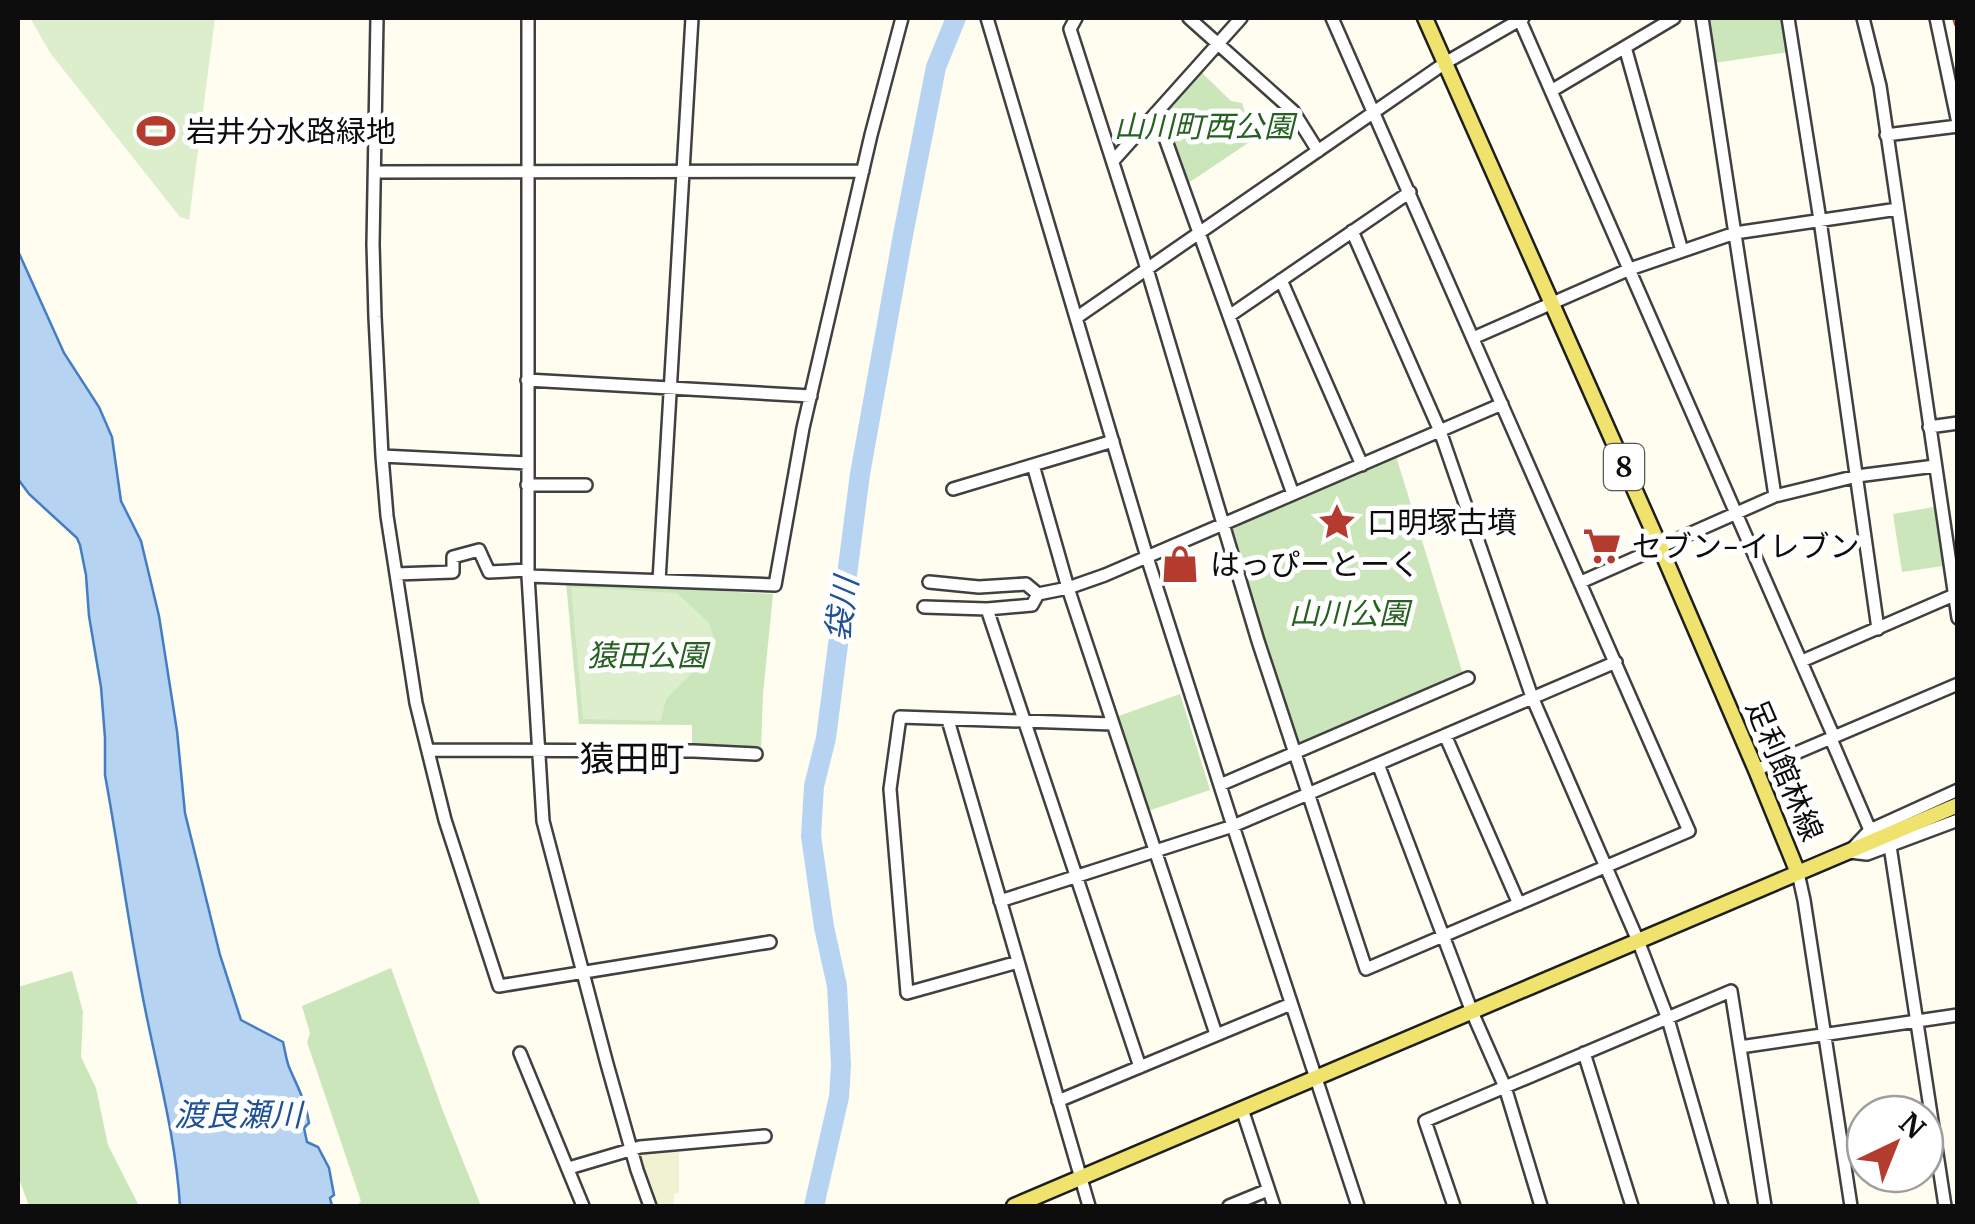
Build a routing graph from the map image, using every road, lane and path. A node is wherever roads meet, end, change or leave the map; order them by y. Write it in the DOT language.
graph roads {
  1 [pos="377,18"];
  2 [pos="528,18"];
  3 [pos="692,18"];
  4 [pos="902,18"];
  5 [pos="987,18"];
  6 [pos="1076,18"];
  7 [pos="1188,18"];
  8 [pos="1241,18"];
  9 [pos="1332,18"];
  10 [pos="1425,18"];
  11 [pos="1520,18"];
  12 [pos="1674,18"];
  13 [pos="1702,18"];
  14 [pos="1788,18"];
  15 [pos="1863,18"];
  16 [pos="1936,18"];
  17 [pos="1218,44"];
  18 [pos="1625,47"];
  19 [pos="1445,63"];
  20 [pos="1552,90"];
  21 [pos="1375,111"];
  22 [pos="1156,113"];
  23 [pos="1957,123"];
  24 [pos="1886,135"];
  25 [pos="1318,151"];
  26 [pos="1113,161"];
  27 [pos="682,171"];
  28 [pos="376,172"];
  29 [pos="863,172"];
  30 [pos="528,173"];
  31 [pos="1410,192"];
  32 [pos="1898,209"];
  33 [pos="1820,220"];
  34 [pos="1352,231"];
  35 [pos="1199,232"];
  36 [pos="1736,233"];
  37 [pos="1682,251"];
  38 [pos="1147,269"];
  39 [pos="1630,269"];
  40 [pos="1281,280"];
  41 [pos="1552,304"];
  42 [pos="1229,316"];
  43 [pos="1076,318"];
  44 [pos="1474,338"];
  45 [pos="527,380"];
  46 [pos="672,387"];
  47 [pos="811,396"];
  48 [pos="1502,404"];
  49 [pos="1958,423"];
  50 [pos="1929,427"];
  51 [pos="1440,431"];
  52 [pos="1113,441"];
  53 [pos="382,456"];
  54 [pos="527,463"];
  55 [pos="1032,465"];
  56 [pos="1362,465"];
  57 [pos="1934,466"];
  58 [pos="1857,476"];
  59 [pos="527,485"];
  60 [pos="586,485"];
  61 [pos="953,489"];
  62 [pos="1293,494"];
  63 [pos="1775,496"];
  64 [pos="1736,512"];
  65 [pos="1223,524"];
  66 [pos="1660,547"];
  67 [pos="1147,557"];
  68 [pos="528,573"];
  69 [pos="396,574"];
  70 [pos="658,581"];
  71 [pos="928,582"];
  72 [pos="1581,582"];
  73 [pos="1068,588"];
  74 [pos="1038,594"];
  75 [pos="1954,595"];
  76 [pos="924,607"];
  77 [pos="987,609"];
  78 [pos="1958,618"];
  79 [pos="1878,629"];
  80 [pos="1802,661"];
  81 [pos="1616,662"];
  82 [pos="1468,678"];
  83 [pos="1958,684"];
  84 [pos="1532,697"];
  85 [pos="948,720"];
  86 [pos="1024,720"];
  87 [pos="1112,724"];
  88 [pos="1445,735"];
  89 [pos="1832,738"];
  90 [pos="429,750"];
  91 [pos="540,750"];
  92 [pos="1295,752"];
  93 [pos="756,754"];
  94 [pos="1378,764"];
  95 [pos="1756,770"];
  96 [pos="1220,785"];
  97 [pos="1958,790"];
  98 [pos="1310,793"];
  99 [pos="1958,806"];
  100 [pos="1958,820"];
  101 [pos="1232,826"];
  102 [pos="1880,838"];
  103 [pos="1155,851"];
  104 [pos="1606,867"];
  105 [pos="1798,874"];
  106 [pos="1076,876"];
  107 [pos="1000,902"];
  108 [pos="1520,904"];
  109 [pos="1443,936"];
  110 [pos="770,942"];
  111 [pos="1639,943"];
  112 [pos="1018,962"];
  113 [pos="582,972"];
  114 [pos="1291,1004"];
  115 [pos="1472,1012"];
  116 [pos="1958,1015"];
  117 [pos="1668,1019"];
  118 [pos="1918,1022"];
  119 [pos="1216,1034"];
  120 [pos="1824,1036"];
  121 [pos="1740,1047"];
  122 [pos="520,1053"];
  123 [pos="1584,1053"];
  124 [pos="1140,1067"];
  125 [pos="1316,1079"];
  126 [pos="1505,1087"];
  127 [pos="1058,1102"];
  128 [pos="1242,1110"];
  129 [pos="764,1136"];
  130 [pos="631,1149"];
  131 [pos="569,1168"];
  132 [pos="1081,1178"];
  133 [pos="1268,1190"];
  134 [pos="1448,1205"];
  135 [pos="583,1206"];
  136 [pos="650,1206"];
  137 [pos="1019,1206"];
  138 [pos="1088,1206"];
  139 [pos="1230,1206"];
  140 [pos="1274,1206"];
  141 [pos="1358,1206"];
  142 [pos="1541,1206"];
  143 [pos="1632,1206"];
  144 [pos="1722,1206"];
  145 [pos="1765,1206"];
  146 [pos="1850,1206"];
  147 [pos="1946,1206"];
  1 -- 28 [label="street"];
  2 -- 30 [label="street"];
  3 -- 27 [label="street"];
  4 -- 29 [label="street"];
  5 -- 43 [label="street"];
  6 -- 26 [label="street"];
  7 -- 17 [label="street"];
  8 -- 17 [label="street"];
  9 -- 21 [label="street"];
  10 -- 19 [label="main road, 足利館林線 / 8"];
  11 -- 19 [label="street"];
  11 -- 20 [label="street"];
  12 -- 18 [label="street"];
  13 -- 36 [label="street"];
  14 -- 33 [label="street"];
  15 -- 24 [label="street"];
  16 -- 23 [label="street"];
  17 -- 22 [label="street"];
  17 -- 25 [label="street"];
  18 -- 20 [label="street"];
  18 -- 37 [label="street"];
  19 -- 21 [label="street"];
  19 -- 41 [label="main road, 足利館林線 / 8"];
  20 -- 39 [label="street"];
  21 -- 25 [label="street"];
  21 -- 31 [label="street"];
  22 -- 26 [label="street"];
  22 -- 35 [label="street"];
  23 -- 24 [label="street"];
  24 -- 32 [label="street"];
  25 -- 35 [label="street"];
  26 -- 38 [label="street"];
  27 -- 29 [label="street"];
  27 -- 30 [label="street"];
  27 -- 46 [label="street"];
  28 -- 30 [label="street"];
  28 -- 53 [label="street"];
  29 -- 47 [label="street"];
  30 -- 45 [label="street"];
  31 -- 34 [label="street"];
  31 -- 44 [label="street"];
  32 -- 33 [label="street"];
  32 -- 50 [label="street"];
  33 -- 36 [label="street"];
  33 -- 58 [label="street"];
  34 -- 40 [label="street"];
  34 -- 51 [label="street"];
  35 -- 38 [label="street"];
  35 -- 42 [label="street"];
  36 -- 37 [label="street"];
  36 -- 63 [label="street"];
  37 -- 39 [label="street"];
  38 -- 43 [label="street"];
  38 -- 65 [label="street"];
  39 -- 41 [label="street"];
  39 -- 64 [label="street"];
  40 -- 42 [label="street"];
  40 -- 56 [label="street"];
  41 -- 44 [label="street"];
  41 -- 66 [label="main road, 足利館林線 / 8"];
  42 -- 62 [label="street"];
  43 -- 52 [label="street"];
  44 -- 48 [label="street"];
  45 -- 46 [label="street"];
  45 -- 54 [label="street"];
  46 -- 47 [label="street"];
  46 -- 70 [label="street"];
  47 -- 70 [label="street"];
  48 -- 51 [label="street"];
  48 -- 72 [label="street"];
  49 -- 50 [label="street"];
  50 -- 57 [label="street"];
  51 -- 56 [label="street"];
  51 -- 84 [label="street"];
  52 -- 55 [label="street"];
  52 -- 67 [label="street"];
  53 -- 54 [label="street"];
  53 -- 69 [label="street"];
  54 -- 59 [label="street"];
  55 -- 61 [label="street"];
  55 -- 73 [label="street"];
  56 -- 62 [label="street"];
  57 -- 58 [label="street"];
  57 -- 75 [label="street"];
  58 -- 63 [label="street"];
  58 -- 79 [label="street"];
  59 -- 60 [label="street"];
  59 -- 68 [label="street"];
  62 -- 65 [label="street"];
  63 -- 64 [label="street"];
  64 -- 66 [label="street"];
  64 -- 80 [label="street"];
  65 -- 67 [label="street"];
  65 -- 92 [label="street"];
  66 -- 72 [label="street"];
  66 -- 95 [label="main road, 足利館林線 / 8"];
  67 -- 73 [label="street"];
  67 -- 96 [label="street"];
  68 -- 69 [label="street"];
  68 -- 70 [label="street"];
  68 -- 91 [label="street"];
  69 -- 90 [label="street"];
  71 -- 74 [label="street"];
  72 -- 81 [label="street"];
  73 -- 74 [label="street"];
  73 -- 87 [label="street"];
  74 -- 77 [label="street"];
  75 -- 78 [label="street"];
  75 -- 79 [label="street"];
  76 -- 77 [label="street"];
  77 -- 86 [label="street"];
  79 -- 80 [label="street"];
  80 -- 89 [label="street"];
  81 -- 84 [label="street"];
  81 -- 104 [label="street"];
  82 -- 92 [label="street"];
  83 -- 89 [label="street"];
  84 -- 88 [label="street"];
  84 -- 104 [label="street"];
  85 -- 86 [label="street"];
  85 -- 107 [label="street"];
  85 -- 112 [label="street"];
  86 -- 87 [label="street"];
  86 -- 106 [label="street"];
  87 -- 103 [label="street"];
  88 -- 94 [label="street"];
  88 -- 108 [label="street"];
  89 -- 95 [label="street"];
  89 -- 102 [label="street"];
  90 -- 91 [label="street"];
  90 -- 113 [label="street"];
  91 -- 93 [label="street"];
  91 -- 113 [label="street"];
  92 -- 96 [label="street"];
  92 -- 98 [label="street"];
  94 -- 98 [label="street"];
  94 -- 109 [label="street"];
  95 -- 105 [label="main road, 足利館林線 / 8"];
  96 -- 101 [label="street"];
  97 -- 102 [label="street"];
  98 -- 101 [label="street"];
  98 -- 109 [label="street"];
  99 -- 102 [label="main road"];
  100 -- 102 [label="street"];
  101 -- 103 [label="street"];
  101 -- 114 [label="street"];
  102 -- 105 [label="main road"];
  102 -- 118 [label="street"];
  103 -- 106 [label="street"];
  103 -- 119 [label="street"];
  104 -- 108 [label="street"];
  104 -- 111 [label="street"];
  105 -- 111 [label="main road, 足利館林線"];
  105 -- 120 [label="street"];
  106 -- 107 [label="street"];
  106 -- 124 [label="street"];
  107 -- 112 [label="street"];
  108 -- 109 [label="street"];
  109 -- 115 [label="street"];
  110 -- 113 [label="street"];
  111 -- 115 [label="main road, 足利館林線"];
  111 -- 117 [label="street"];
  112 -- 127 [label="street"];
  113 -- 130 [label="street"];
  114 -- 119 [label="street"];
  114 -- 125 [label="street"];
  115 -- 125 [label="main road, 足利館林線"];
  115 -- 126 [label="street"];
  116 -- 118 [label="street"];
  117 -- 121 [label="street"];
  117 -- 123 [label="street"];
  117 -- 144 [label="street"];
  118 -- 120 [label="street"];
  118 -- 147 [label="street"];
  119 -- 124 [label="street"];
  120 -- 121 [label="street"];
  120 -- 146 [label="street"];
  121 -- 145 [label="street"];
  122 -- 131 [label="street"];
  123 -- 126 [label="street"];
  123 -- 143 [label="street"];
  124 -- 127 [label="street"];
  125 -- 128 [label="main road, 足利館林線"];
  125 -- 141 [label="street"];
  126 -- 134 [label="street"];
  126 -- 142 [label="street"];
  127 -- 132 [label="street"];
  128 -- 132 [label="main road, 足利館林線"];
  128 -- 133 [label="street"];
  129 -- 130 [label="street"];
  130 -- 131 [label="street"];
  130 -- 136 [label="street"];
  131 -- 135 [label="street"];
  132 -- 137 [label="main road, 足利館林線"];
  132 -- 138 [label="street"];
  133 -- 139 [label="street"];
  133 -- 140 [label="street"];
}
